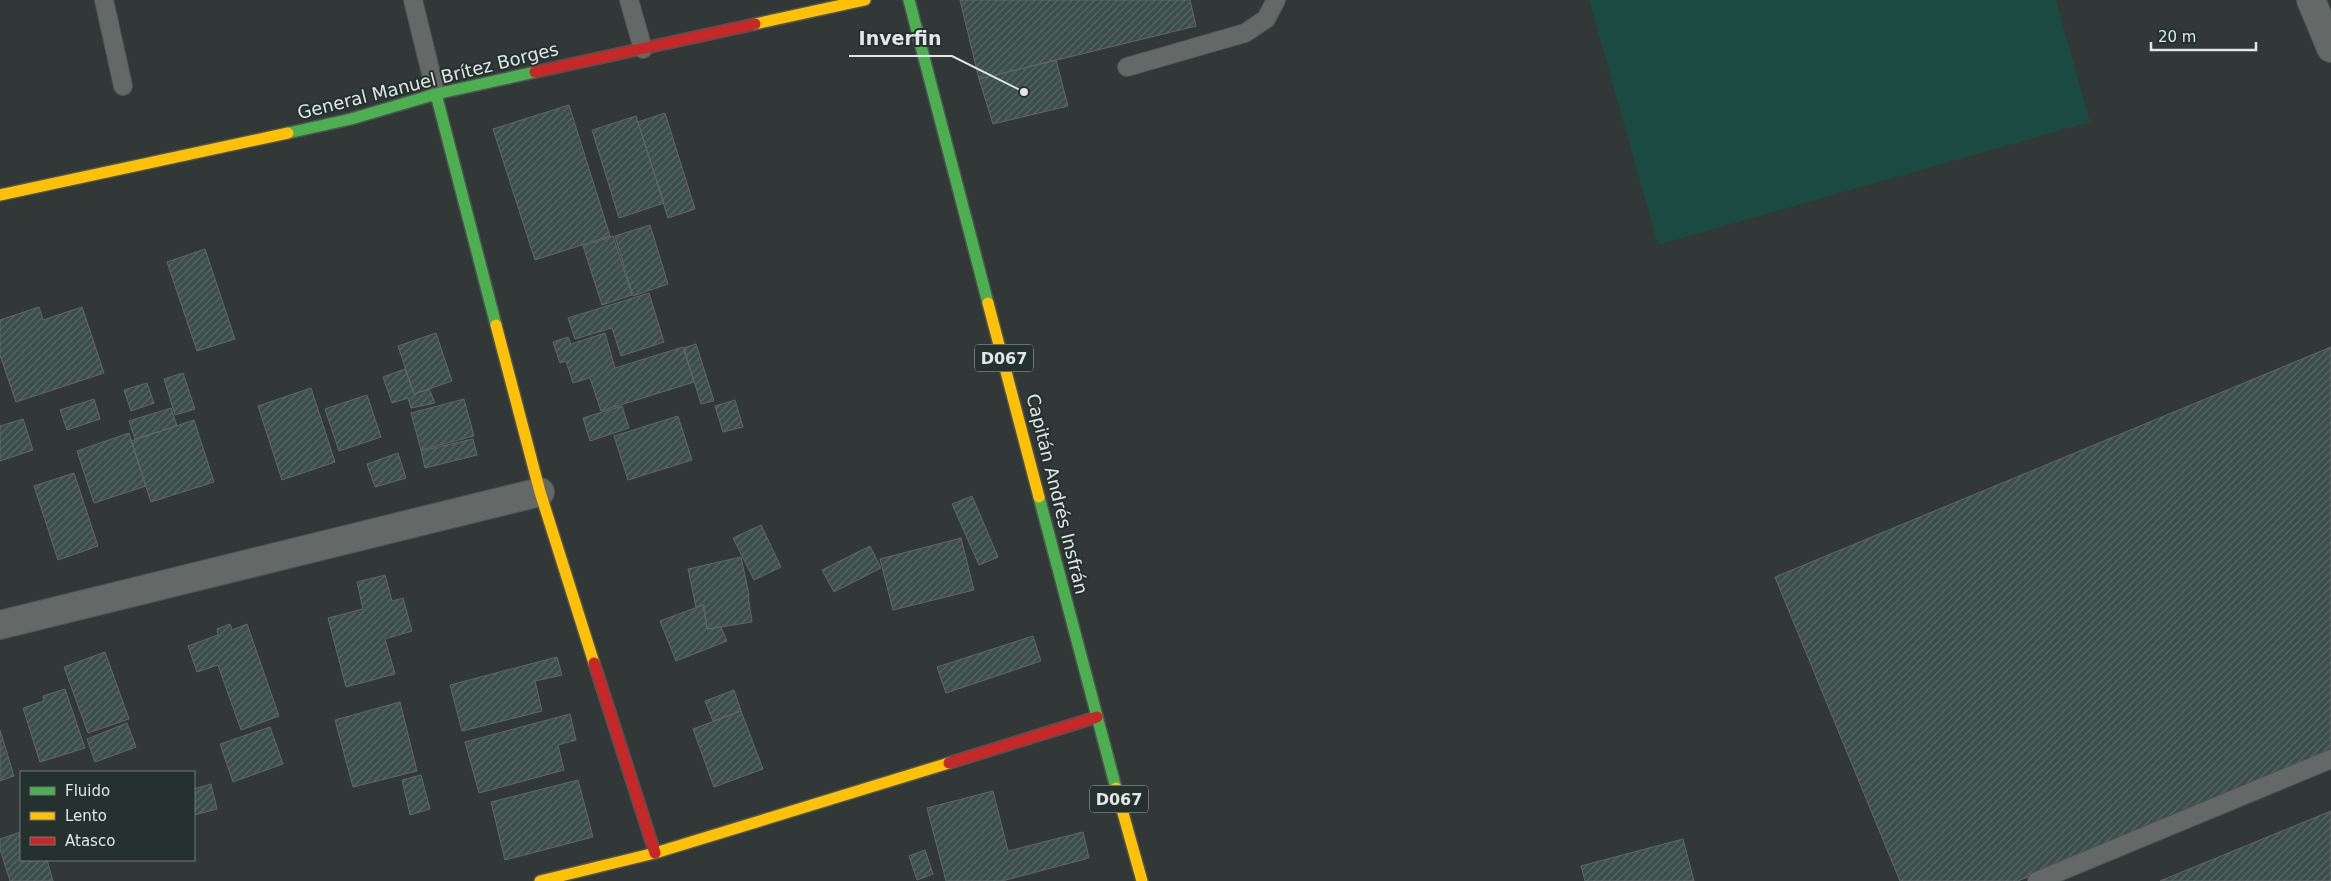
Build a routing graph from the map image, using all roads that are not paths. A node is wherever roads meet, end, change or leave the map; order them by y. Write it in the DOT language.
graph roads {
  1 [pos="104,0"];
  2 [pos="413,0"];
  3 [pos="629,0"];
  4 [pos="781,0"];
  5 [pos="865,0"];
  6 [pos="909,0"];
  7 [pos="1276,0"];
  8 [pos="2311,0"];
  9 [pos="784,18"];
  10 [pos="2331,48"];
  11 [pos="642,49"];
  12 [pos="1127,67"];
  13 [pos="123,86"];
  14 [pos="436,94"];
  15 [pos="0,195"];
  16 [pos="540,492"];
  17 [pos="0,624"];
  18 [pos="1096,717"];
  19 [pos="2331,759"];
  20 [pos="655,852"];
  21 [pos="540,881"];
  22 [pos="1142,881"];
  23 [pos="2037,881"];
  1 -- 13 [label="lane"];
  2 -- 14 [label="lane"];
  3 -- 11 [label="lane"];
  4 -- 9 [label="lane"];
  5 -- 9 [label="street, General Manuel Brítez Borges"];
  6 -- 18 [label="street, Capitán Andrés Insfrán / D067"];
  7 -- 12 [label="lane"];
  8 -- 10 [label="street"];
  9 -- 11 [label="street, General Manuel Brítez Borges"];
  11 -- 14 [label="street, General Manuel Brítez Borges"];
  14 -- 15 [label="street, General Manuel Brítez Borges"];
  14 -- 16 [label="street"];
  16 -- 17 [label="street"];
  16 -- 20 [label="street"];
  18 -- 20 [label="street"];
  18 -- 22 [label="street, Capitán Andrés Insfrán / D067"];
  19 -- 23 [label="lane"];
  20 -- 21 [label="street"];
}
